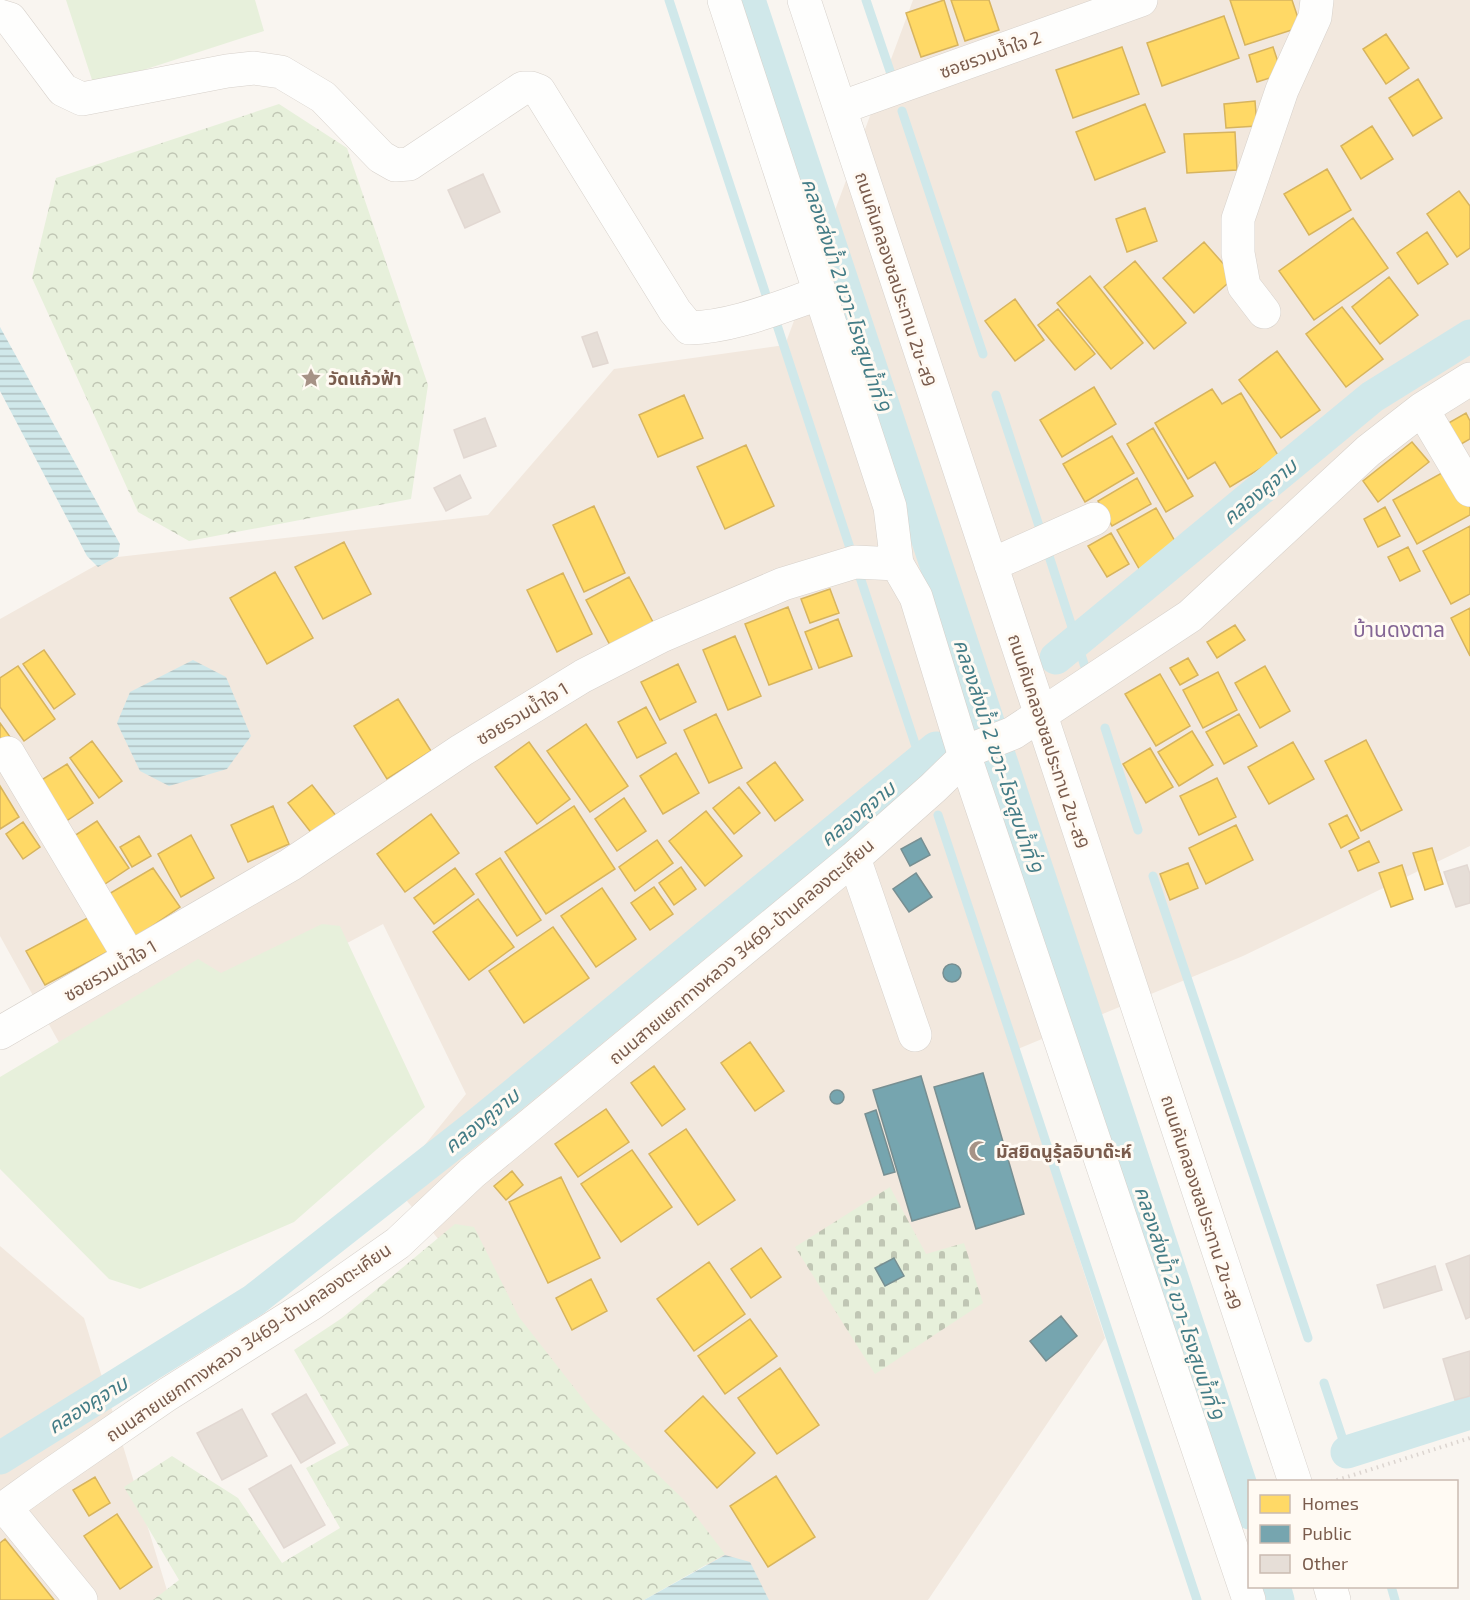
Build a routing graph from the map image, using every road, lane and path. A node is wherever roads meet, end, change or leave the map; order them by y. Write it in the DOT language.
graph roads {
  1 [pos="724,0"];
  2 [pos="804,0"];
  3 [pos="1141,0"];
  4 [pos="1317,0"];
  5 [pos="0,16"];
  6 [pos="840,108"];
  7 [pos="821,293"];
  8 [pos="1264,312"];
  9 [pos="1470,379"];
  10 [pos="1422,409"];
  11 [pos="1470,490"];
  12 [pos="1094,519"];
  13 [pos="897,564"];
  14 [pos="991,565"];
  15 [pos="1041,715"];
  16 [pos="970,752"];
  17 [pos="8,753"];
  18 [pos="854,858"];
  19 [pos="130,958"];
  20 [pos="0,1033"];
  21 [pos="915,1035"];
  22 [pos="1470,1438"];
  23 [pos="1294,1480"];
  24 [pos="1337,1480"];
  25 [pos="3,1509"];
  26 [pos="81,1600"];
  27 [pos="1249,1600"];
  1 -- 7 [label="street"];
  2 -- 6 [label="street, ถนนคันคลองชลประทาน 2ข-ส9"];
  3 -- 6 [label="street, ซอยรวมน้ำใจ 2"];
  4 -- 8 [label="street"];
  5 -- 7 [label="street"];
  6 -- 14 [label="street, ถนนคันคลองชลประทาน 2ข-ส9"];
  7 -- 13 [label="street"];
  9 -- 10 [label="street, ถนนสายแยกทางหลวง 3469-บ้านคลองตะเคียน"];
  10 -- 11 [label="street"];
  10 -- 15 [label="street, ถนนสายแยกทางหลวง 3469-บ้านคลองตะเคียน"];
  12 -- 14 [label="street"];
  13 -- 16 [label="street"];
  13 -- 19 [label="street, ซอยรวมน้ำใจ 1"];
  14 -- 15 [label="street, ถนนคันคลองชลประทาน 2ข-ส9"];
  15 -- 16 [label="street, ถนนสายแยกทางหลวง 3469-บ้านคลองตะเคียน"];
  15 -- 23 [label="street, ถนนคันคลองชลประทาน 2ข-ส9"];
  16 -- 18 [label="street, ถนนสายแยกทางหลวง 3469-บ้านคลองตะเคียน"];
  16 -- 27 [label="street"];
  17 -- 19 [label="street"];
  18 -- 21 [label="street"];
  18 -- 25 [label="street, ถนนสายแยกทางหลวง 3469-บ้านคลองตะเคียน"];
  19 -- 20 [label="street, ซอยรวมน้ำใจ 1"];
  22 -- 24 [label="path"];
  25 -- 26 [label="street"];
}
